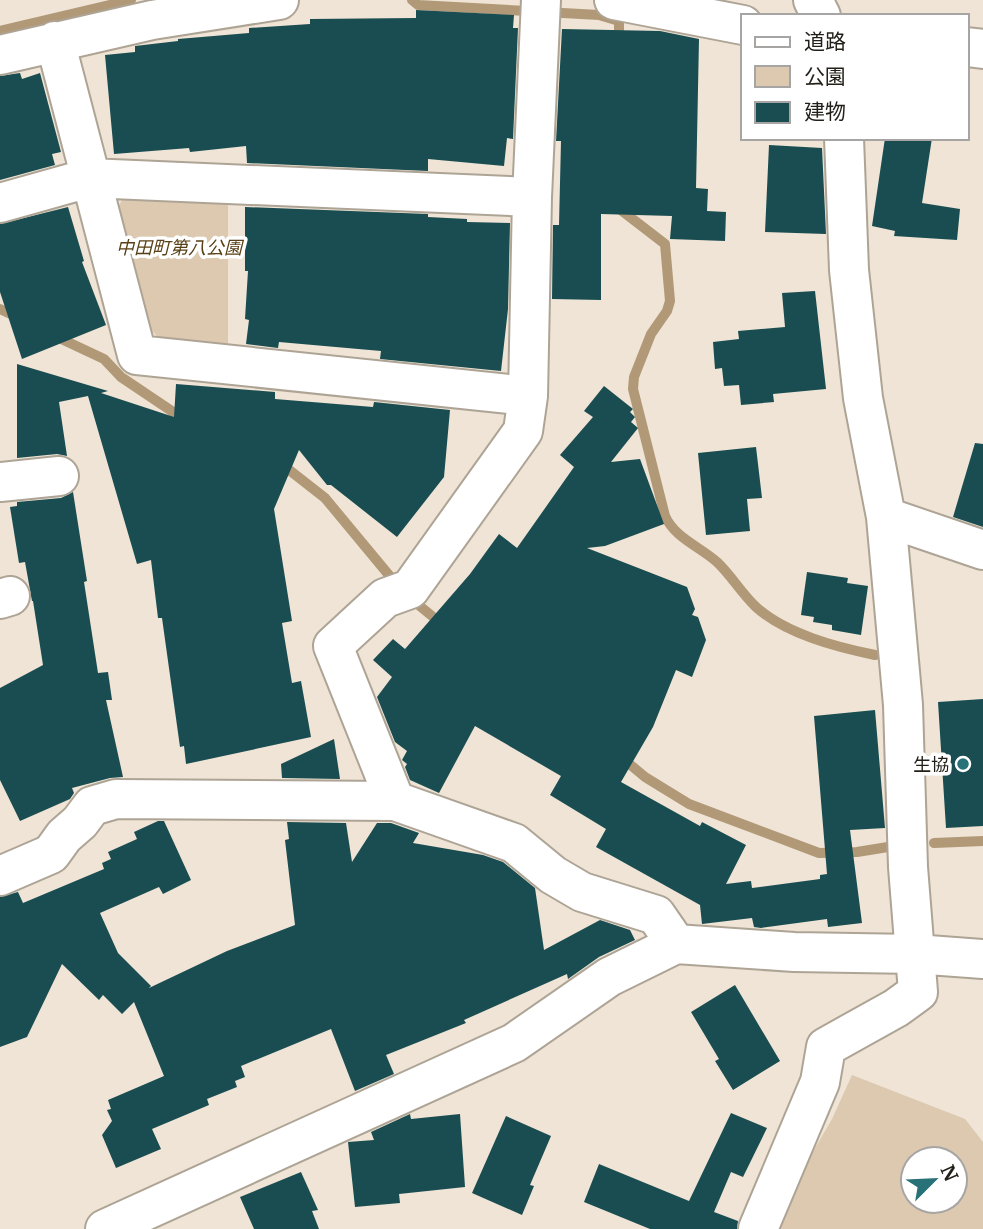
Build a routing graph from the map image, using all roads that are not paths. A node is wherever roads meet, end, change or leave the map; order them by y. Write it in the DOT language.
graph roads {
  1 [pos="279,0"];
  2 [pos="541,0"];
  3 [pos="614,0"];
  4 [pos="151,10"];
  5 [pos="741,25"];
  6 [pos="55,41"];
  7 [pos="0,55"];
  8 [pos="844,140"];
  9 [pos="89,178"];
  10 [pos="533,197"];
  11 [pos="0,203"];
  12 [pos="528,396"];
  13 [pos="59,476"];
  14 [pos="0,482"];
  15 [pos="886,517"];
  16 [pos="983,550"];
  17 [pos="394,801"];
  18 [pos="0,876"];
  19 [pos="676,944"];
  20 [pos="915,954"];
  21 [pos="983,959"];
  22 [pos="104,1229"];
  23 [pos="758,1229"];
  1 -- 4 [label="street"];
  2 -- 10 [label="street"];
  3 -- 5 [label="street"];
  4 -- 6 [label="street"];
  6 -- 7 [label="street"];
  6 -- 9 [label="street"];
  8 -- 15 [label="street"];
  9 -- 10 [label="street"];
  9 -- 11 [label="street"];
  9 -- 12 [label="street"];
  10 -- 12 [label="street"];
  12 -- 17 [label="street"];
  13 -- 14 [label="street"];
  15 -- 16 [label="street"];
  15 -- 20 [label="street"];
  17 -- 18 [label="street"];
  17 -- 19 [label="street"];
  19 -- 20 [label="street"];
  19 -- 22 [label="street"];
  20 -- 21 [label="street"];
  20 -- 23 [label="street"];
}
